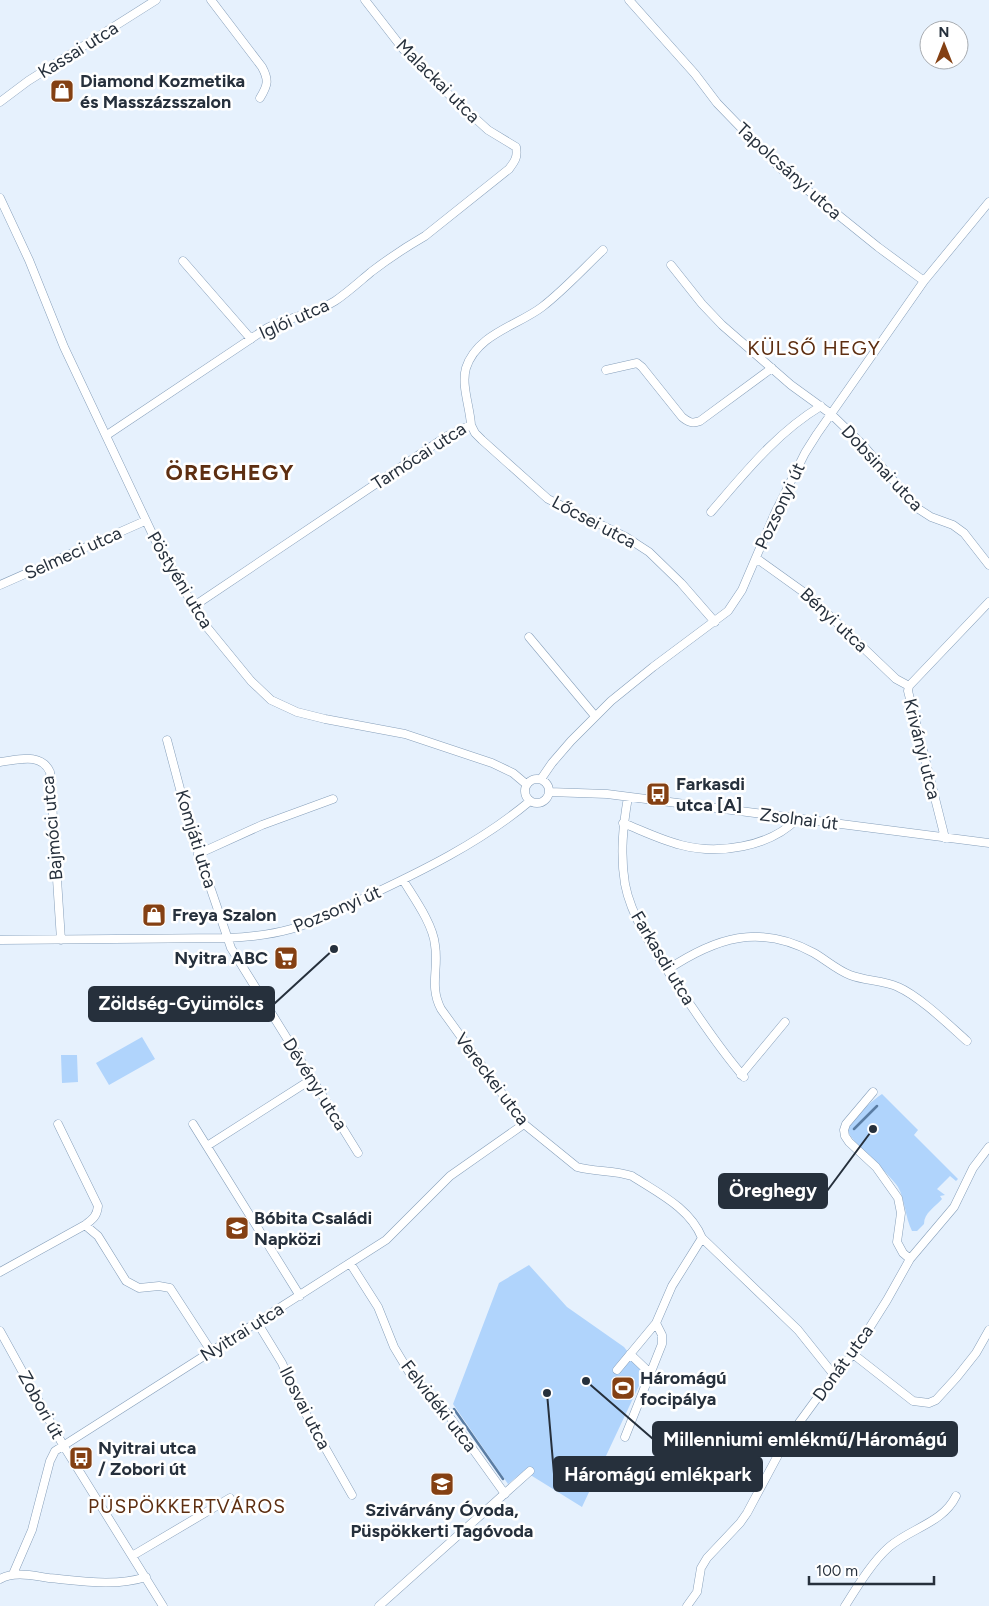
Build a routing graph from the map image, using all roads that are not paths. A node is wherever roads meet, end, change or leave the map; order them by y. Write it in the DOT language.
graph roads {
  1 [pos="156,0"];
  2 [pos="211,0"];
  3 [pos="365,0"];
  4 [pos="629,0"];
  5 [pos="260,98"];
  6 [pos="1,100"];
  7 [pos="518,154"];
  8 [pos="0,198"];
  9 [pos="989,202"];
  10 [pos="603,250"];
  11 [pos="183,261"];
  12 [pos="671,265"];
  13 [pos="924,281"];
  14 [pos="251,339"];
  15 [pos="772,368"];
  16 [pos="606,370"];
  17 [pos="821,406"];
  18 [pos="831,414"];
  19 [pos="472,425"];
  20 [pos="107,435"];
  21 [pos="711,512"];
  22 [pos="145,521"];
  23 [pos="756,558"];
  24 [pos="989,565"];
  25 [pos="0,586"];
  26 [pos="989,602"];
  27 [pos="194,606"];
  28 [pos="715,622"];
  29 [pos="529,637"];
  30 [pos="909,686"];
  31 [pos="595,716"];
  32 [pos="167,740"];
  33 [pos="0,762"];
  34 [pos="541,779"];
  35 [pos="526,784"];
  36 [pos="549,792"];
  37 [pos="628,797"];
  38 [pos="333,799"];
  39 [pos="530,801"];
  40 [pos="797,819"];
  41 [pos="624,823"];
  42 [pos="945,838"];
  43 [pos="989,843"];
  44 [pos="198,854"];
  45 [pos="403,880"];
  46 [pos="227,938"];
  47 [pos="0,940"];
  48 [pos="60,940"];
  49 [pos="668,970"];
  50 [pos="785,1022"];
  51 [pos="967,1041"];
  52 [pos="312,1079"];
  53 [pos="873,1092"];
  54 [pos="58,1124"];
  55 [pos="193,1124"];
  56 [pos="524,1124"];
  57 [pos="207,1146"];
  58 [pos="989,1147"];
  59 [pos="358,1153"];
  60 [pos="85,1225"];
  61 [pos="702,1238"];
  62 [pos="910,1259"];
  63 [pos="350,1263"];
  64 [pos="0,1272"];
  65 [pos="300,1296"];
  66 [pos="258,1322"];
  67 [pos="656,1322"];
  68 [pos="989,1330"];
  69 [pos="0,1331"];
  70 [pos="210,1351"];
  71 [pos="630,1354"];
  72 [pos="853,1354"];
  73 [pos="617,1370"];
  74 [pos="651,1374"];
  75 [pos="834,1375"];
  76 [pos="625,1437"];
  77 [pos="63,1445"];
  78 [pos="530,1471"];
  79 [pos="505,1494"];
  80 [pos="352,1495"];
  81 [pos="956,1496"];
  82 [pos="230,1498"];
  83 [pos="132,1556"];
  84 [pos="13,1574"];
  85 [pos="146,1577"];
  86 [pos="0,1579"];
  87 [pos="163,1606"];
  88 [pos="379,1606"];
  89 [pos="687,1606"];
  90 [pos="845,1606"];
  1 -- 6 [label="street, Kassai utca"];
  2 -- 5 [label="street"];
  3 -- 7 [label="street, Malackai utca"];
  4 -- 13 [label="street, Tapolcsányi utca"];
  7 -- 14 [label="street, Iglói utca"];
  8 -- 20 [label="street, Pöstyéni utca"];
  9 -- 13 [label="street, Pozsonyi út"];
  10 -- 19 [label="street, Tarnócai utca"];
  11 -- 14 [label="street"];
  12 -- 15 [label="street, Dobsinai utca"];
  13 -- 18 [label="street, Pozsonyi út"];
  14 -- 20 [label="street, Iglói utca"];
  15 -- 16 [label="street"];
  15 -- 17 [label="street, Dobsinai utca"];
  17 -- 18 [label="street, Dobsinai utca"];
  17 -- 21 [label="street"];
  18 -- 23 [label="street, Pozsonyi út"];
  18 -- 24 [label="street, Dobsinai utca"];
  19 -- 27 [label="street, Tarnócai utca"];
  19 -- 28 [label="street, Lőcsei utca"];
  20 -- 22 [label="street, Pöstyéni utca"];
  22 -- 25 [label="street, Selmeci utca"];
  22 -- 27 [label="street, Pöstyéni utca"];
  23 -- 28 [label="street, Pozsonyi út"];
  23 -- 30 [label="street, Bényi utca"];
  26 -- 30 [label="street, Kriványi utca"];
  27 -- 35 [label="street, Pöstyéni utca"];
  28 -- 31 [label="street, Pozsonyi út"];
  29 -- 31 [label="street"];
  30 -- 42 [label="street, Kriványi utca"];
  31 -- 34 [label="street, Pozsonyi út"];
  32 -- 44 [label="street, Komjáti utca"];
  33 -- 48 [label="street, Bajmóci utca"];
  34 -- 35 [label="street"];
  34 -- 36 [label="street"];
  35 -- 39 [label="street"];
  36 -- 37 [label="street, Zsolnai út"];
  36 -- 39 [label="street"];
  37 -- 40 [label="street, Zsolnai út"];
  37 -- 41 [label="street, Farkasdi utca"];
  38 -- 44 [label="street"];
  39 -- 45 [label="street, Pozsonyi út"];
  40 -- 41 [label="street"];
  40 -- 42 [label="street, Zsolnai út"];
  41 -- 49 [label="street, Farkasdi utca"];
  42 -- 43 [label="street, Zsolnai út"];
  44 -- 46 [label="street, Komjáti utca"];
  45 -- 46 [label="street, Pozsonyi út"];
  45 -- 56 [label="street, Vereckei utca"];
  46 -- 48 [label="street, Pozsonyi út"];
  46 -- 52 [label="street, Dévényi utca"];
  47 -- 48 [label="street, Pozsonyi út"];
  49 -- 50 [label="street, Farkasdi utca"];
  49 -- 51 [label="street"];
  52 -- 57 [label="street"];
  52 -- 59 [label="street, Dévényi utca"];
  53 -- 62 [label="street"];
  54 -- 60 [label="street"];
  55 -- 57 [label="street"];
  56 -- 61 [label="street, Vereckei utca"];
  56 -- 63 [label="street, Nyitrai utca"];
  57 -- 65 [label="street"];
  58 -- 62 [label="street, Donát utca"];
  60 -- 64 [label="street"];
  60 -- 70 [label="street"];
  61 -- 67 [label="street"];
  61 -- 75 [label="street, Vereckei utca"];
  62 -- 72 [label="street, Donát utca"];
  63 -- 65 [label="street, Nyitrai utca"];
  63 -- 79 [label="street, Felvidéki utca"];
  65 -- 66 [label="street, Nyitrai utca"];
  66 -- 70 [label="street, Nyitrai utca"];
  66 -- 80 [label="street, Ilosvai utca"];
  67 -- 71 [label="street"];
  67 -- 74 [label="street"];
  68 -- 72 [label="street"];
  69 -- 77 [label="street, Zobori út"];
  70 -- 77 [label="street, Nyitrai utca"];
  71 -- 73 [label="street"];
  71 -- 74 [label="street"];
  72 -- 75 [label="street, Donát utca"];
  74 -- 76 [label="street"];
  75 -- 89 [label="street, Donát utca"];
  77 -- 83 [label="street, Zobori út"];
  77 -- 84 [label="street, Nyitrai utca"];
  78 -- 79 [label="street"];
  79 -- 88 [label="street"];
  81 -- 90 [label="street"];
  82 -- 83 [label="street"];
  83 -- 85 [label="street, Zobori út"];
  84 -- 85 [label="street"];
  84 -- 86 [label="street"];
  85 -- 87 [label="street, Zobori út"];
}
